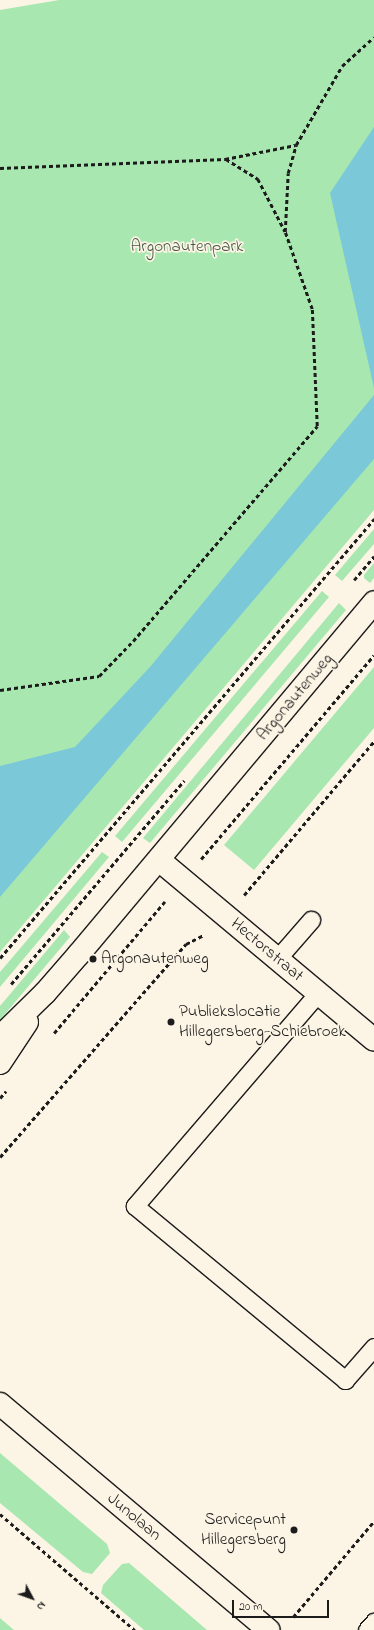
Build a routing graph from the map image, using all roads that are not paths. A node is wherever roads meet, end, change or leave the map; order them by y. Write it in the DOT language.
graph roads {
  1 [pos="374,602"];
  2 [pos="159,860"];
  3 [pos="311,920"];
  4 [pos="277,959"];
  5 [pos="45,993"];
  6 [pos="318,993"];
  7 [pos="0,1037"];
  8 [pos="374,1040"];
  9 [pos="0,1063"];
  10 [pos="374,1347"];
  11 [pos="0,1404"];
  12 [pos="374,1622"];
  13 [pos="268,1630"];
  14 [pos="367,1630"];
  1 -- 2 [label="street, Argonautenweg"];
  2 -- 4 [label="street, Hectorstraat"];
  2 -- 5 [label="street, Argonautenweg"];
  3 -- 4 [label="lane"];
  4 -- 6 [label="street, Hectorstraat"];
  5 -- 7 [label="street, Argonautenweg"];
  5 -- 9 [label="street, Argonautenweg"];
  6 -- 8 [label="street, Hectorstraat"];
  6 -- 10 [label="lane"];
  11 -- 13 [label="street, Junolaan"];
  12 -- 14 [label="lane"];
}
